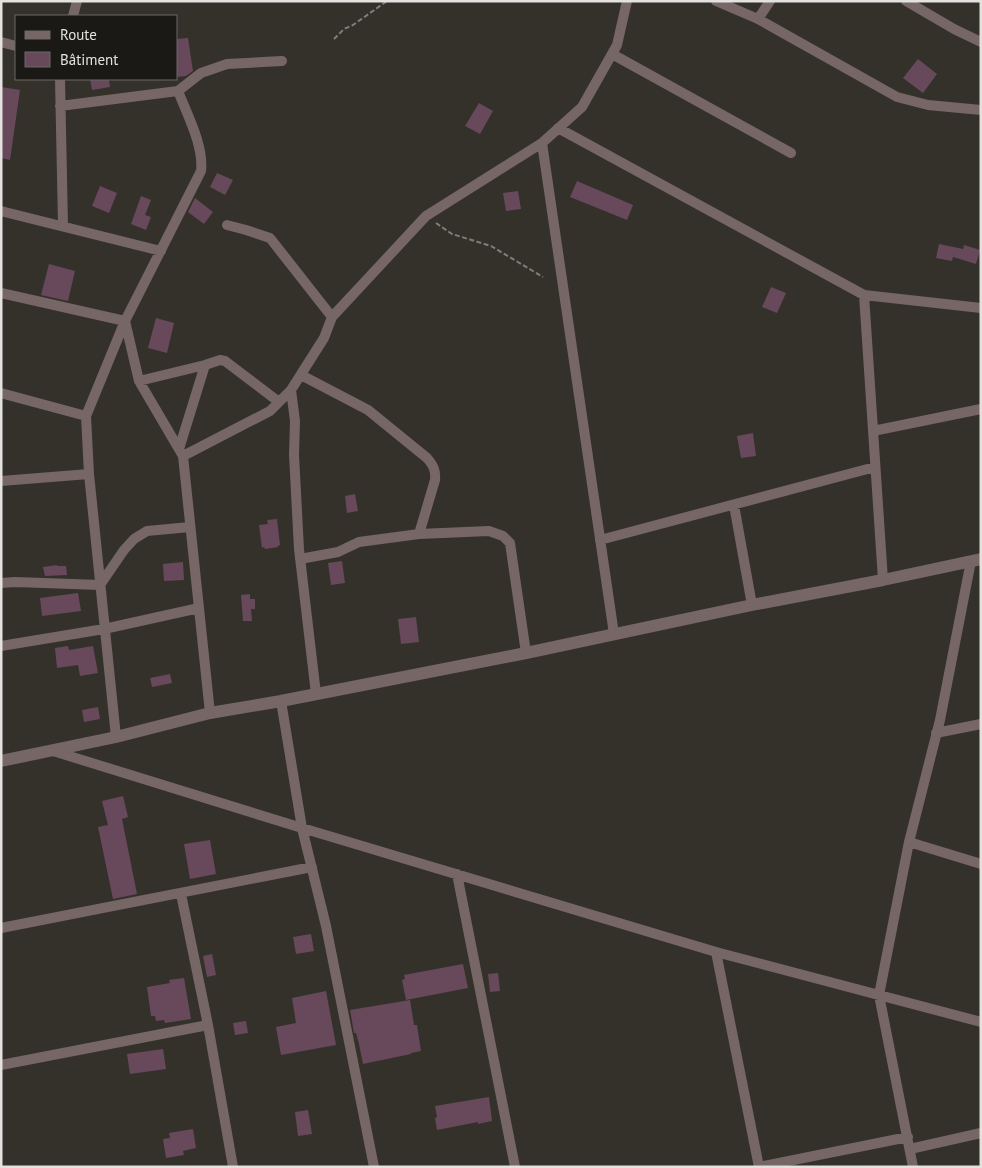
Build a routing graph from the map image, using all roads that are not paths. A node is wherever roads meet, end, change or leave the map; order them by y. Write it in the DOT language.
graph roads {
  1 [pos="78,1"];
  2 [pos="627,1"];
  3 [pos="716,1"];
  4 [pos="770,1"];
  5 [pos="906,1"];
  6 [pos="73,15"];
  7 [pos="758,19"];
  8 [pos="1,42"];
  9 [pos="981,42"];
  10 [pos="15,46"];
  11 [pos="612,54"];
  12 [pos="282,61"];
  13 [pos="60,80"];
  14 [pos="178,91"];
  15 [pos="60,106"];
  16 [pos="981,110"];
  17 [pos="558,128"];
  18 [pos="542,143"];
  19 [pos="791,152"];
  20 [pos="1,211"];
  21 [pos="63,226"];
  22 [pos="227,226"];
  23 [pos="161,251"];
  24 [pos="1,293"];
  25 [pos="864,295"];
  26 [pos="981,308"];
  27 [pos="332,317"];
  28 [pos="125,321"];
  29 [pos="205,365"];
  30 [pos="300,375"];
  31 [pos="139,381"];
  32 [pos="291,390"];
  33 [pos="1,393"];
  34 [pos="279,402"];
  35 [pos="981,409"];
  36 [pos="86,416"];
  37 [pos="873,431"];
  38 [pos="181,452"];
  39 [pos="875,468"];
  40 [pos="89,474"];
  41 [pos="1,481"];
  42 [pos="734,505"];
  43 [pos="190,526"];
  44 [pos="419,534"];
  45 [pos="600,540"];
  46 [pos="300,559"];
  47 [pos="976,560"];
  48 [pos="882,580"];
  49 [pos="1,583"];
  50 [pos="100,585"];
  51 [pos="752,605"];
  52 [pos="198,608"];
  53 [pos="104,629"];
  54 [pos="614,634"];
  55 [pos="1,646"];
  56 [pos="526,653"];
  57 [pos="316,694"];
  58 [pos="281,701"];
  59 [pos="210,713"];
  60 [pos="981,724"];
  61 [pos="936,733"];
  62 [pos="116,737"];
  63 [pos="52,751"];
  64 [pos="1,761"];
  65 [pos="302,828"];
  66 [pos="909,842"];
  67 [pos="981,864"];
  68 [pos="312,867"];
  69 [pos="457,874"];
  70 [pos="181,894"];
  71 [pos="1,928"];
  72 [pos="716,952"];
  73 [pos="879,995"];
  74 [pos="981,1022"];
  75 [pos="208,1025"];
  76 [pos="1,1065"];
  77 [pos="981,1133"];
  78 [pos="908,1138"];
  79 [pos="910,1149"];
  80 [pos="233,1167"];
  81 [pos="374,1167"];
  82 [pos="515,1167"];
  83 [pos="759,1167"];
  84 [pos="913,1167"];
  1 -- 6 [label="street"];
  2 -- 11 [label="street"];
  3 -- 7 [label="street"];
  4 -- 7 [label="street"];
  5 -- 9 [label="street"];
  7 -- 16 [label="street"];
  8 -- 10 [label="street"];
  11 -- 17 [label="street"];
  11 -- 19 [label="street"];
  12 -- 14 [label="street"];
  13 -- 15 [label="street"];
  14 -- 15 [label="street"];
  14 -- 23 [label="street"];
  15 -- 21 [label="street"];
  17 -- 18 [label="street"];
  17 -- 25 [label="street"];
  18 -- 27 [label="street"];
  18 -- 45 [label="street"];
  20 -- 21 [label="street"];
  21 -- 23 [label="street"];
  22 -- 27 [label="street"];
  23 -- 28 [label="street"];
  24 -- 28 [label="street"];
  25 -- 26 [label="street"];
  25 -- 37 [label="street"];
  27 -- 30 [label="street"];
  28 -- 31 [label="street"];
  28 -- 36 [label="street"];
  29 -- 31 [label="street"];
  29 -- 34 [label="street"];
  29 -- 38 [label="street"];
  30 -- 32 [label="street"];
  30 -- 44 [label="street"];
  31 -- 38 [label="street"];
  32 -- 34 [label="street"];
  32 -- 46 [label="street"];
  33 -- 36 [label="street"];
  34 -- 38 [label="street"];
  35 -- 37 [label="street"];
  36 -- 40 [label="street"];
  37 -- 39 [label="street"];
  38 -- 43 [label="street"];
  39 -- 42 [label="street"];
  39 -- 48 [label="street"];
  40 -- 41 [label="street"];
  40 -- 50 [label="street"];
  42 -- 45 [label="street"];
  42 -- 51 [label="street"];
  43 -- 50 [label="street"];
  43 -- 52 [label="street"];
  44 -- 46 [label="street"];
  44 -- 56 [label="street"];
  45 -- 54 [label="street"];
  46 -- 57 [label="street"];
  47 -- 48 [label="street"];
  47 -- 61 [label="street"];
  48 -- 51 [label="street"];
  49 -- 50 [label="street"];
  50 -- 53 [label="street"];
  51 -- 54 [label="street"];
  52 -- 53 [label="street"];
  52 -- 59 [label="street"];
  53 -- 55 [label="street"];
  53 -- 62 [label="street"];
  54 -- 56 [label="street"];
  56 -- 57 [label="street"];
  57 -- 58 [label="street"];
  58 -- 59 [label="street"];
  58 -- 65 [label="street"];
  59 -- 62 [label="street"];
  60 -- 61 [label="street"];
  61 -- 66 [label="street"];
  62 -- 63 [label="street"];
  63 -- 64 [label="street"];
  63 -- 65 [label="street"];
  65 -- 68 [label="street"];
  65 -- 69 [label="street"];
  66 -- 67 [label="street"];
  66 -- 73 [label="street"];
  68 -- 70 [label="street"];
  68 -- 81 [label="street"];
  69 -- 72 [label="street"];
  69 -- 82 [label="street"];
  70 -- 71 [label="street"];
  70 -- 75 [label="street"];
  72 -- 73 [label="street"];
  72 -- 83 [label="street"];
  73 -- 74 [label="street"];
  73 -- 78 [label="street"];
  75 -- 76 [label="street"];
  75 -- 80 [label="street"];
  77 -- 79 [label="street"];
  78 -- 79 [label="street"];
  78 -- 83 [label="street"];
  79 -- 84 [label="street"];
}
